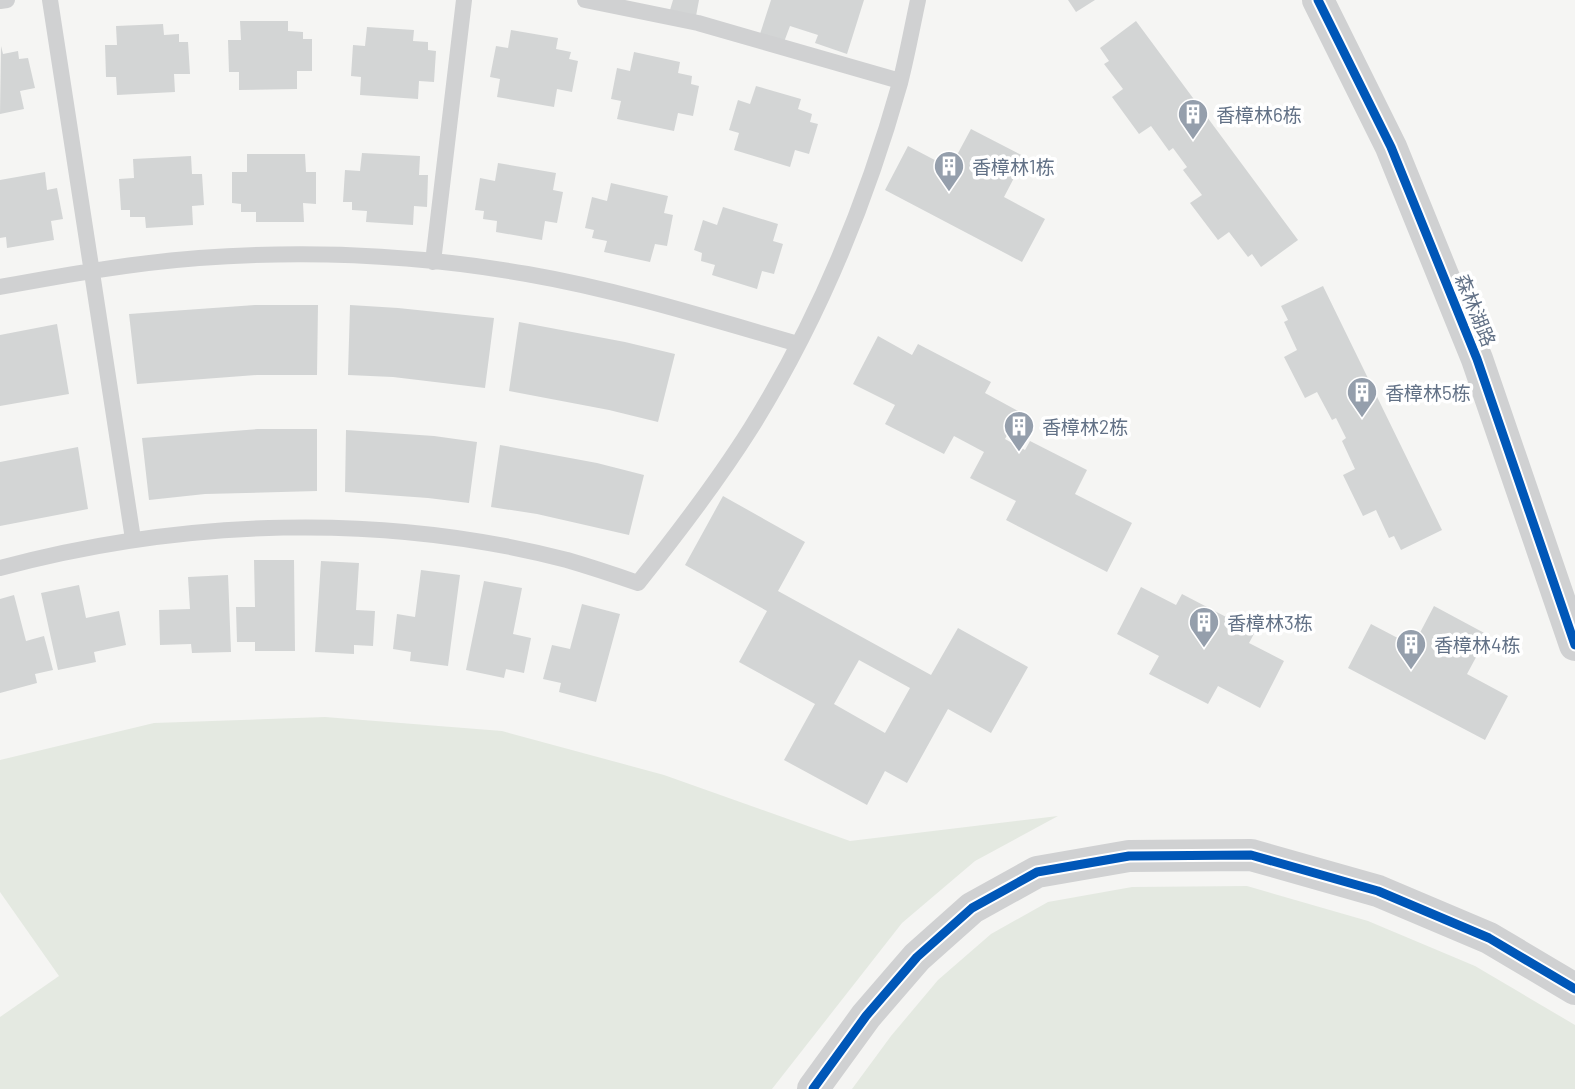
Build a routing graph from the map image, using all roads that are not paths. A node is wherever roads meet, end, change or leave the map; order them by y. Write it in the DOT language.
graph roads {
  1 [pos="8,0"];
  2 [pos="50,0"];
  3 [pos="464,0"];
  4 [pos="585,0"];
  5 [pos="918,0"];
  6 [pos="1318,0"];
  7 [pos="0,1"];
  8 [pos="900,81"];
  9 [pos="433,262"];
  10 [pos="92,270"];
  11 [pos="0,287"];
  12 [pos="799,344"];
  13 [pos="133,539"];
  14 [pos="0,568"];
  15 [pos="1575,645"];
  16 [pos="1575,989"];
  17 [pos="813,1089"];
  1 -- 7 [label="lane"];
  2 -- 10 [label="lane"];
  3 -- 9 [label="lane"];
  4 -- 8 [label="lane"];
  5 -- 8 [label="lane"];
  6 -- 15 [label="street, 森林湖路"];
  8 -- 12 [label="lane"];
  9 -- 10 [label="lane"];
  9 -- 12 [label="lane"];
  10 -- 11 [label="lane"];
  10 -- 13 [label="lane"];
  12 -- 13 [label="lane"];
  13 -- 14 [label="lane"];
  16 -- 17 [label="street"];
}
